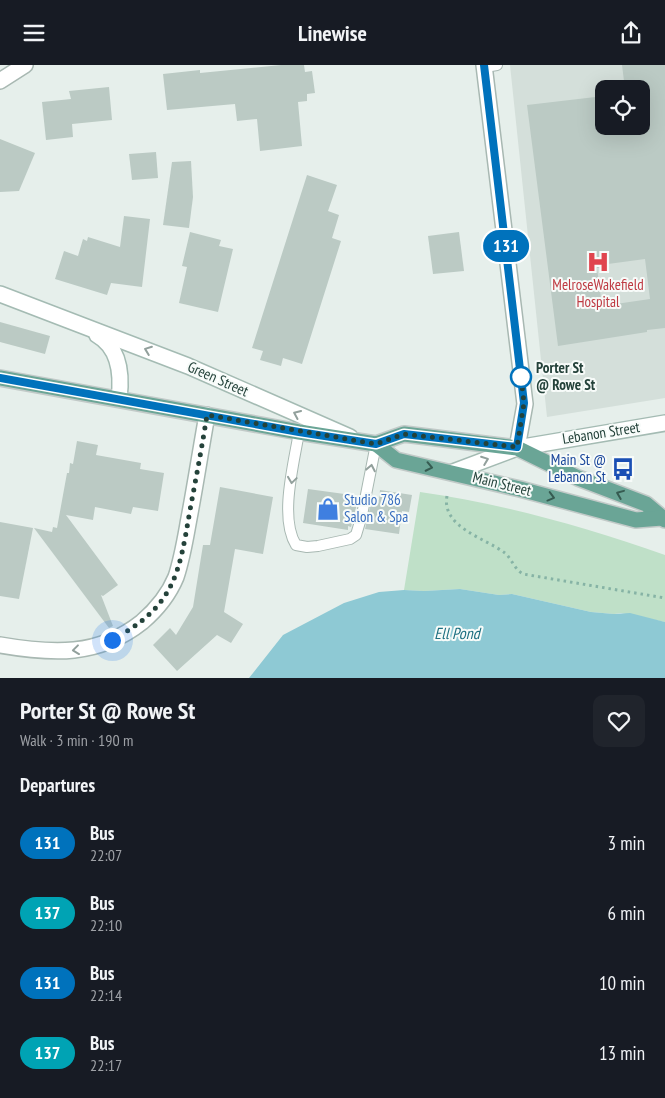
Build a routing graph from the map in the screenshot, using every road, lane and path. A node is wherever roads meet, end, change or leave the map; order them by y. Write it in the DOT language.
graph roads {
  1 [pos="25,65"];
  2 [pos="489,66"];
  3 [pos="0,81"];
  4 [pos="0,294"];
  5 [pos="76,323"];
  6 [pos="0,378"];
  7 [pos="119,399"];
  8 [pos="207,415"];
  9 [pos="665,423"];
  10 [pos="299,432"];
  11 [pos="358,441"];
  12 [pos="376,444"];
  13 [pos="517,447"];
  14 [pos="452,472"];
  15 [pos="447,496"];
  16 [pos="663,519"];
  17 [pos="665,598"];
  18 [pos="0,645"];
  1 -- 3 [label="street"];
  2 -- 13 [label="street"];
  4 -- 5 [label="street, Green Street"];
  5 -- 7 [label="street, Green Street"];
  11 -- 5 [label="street, Green Street, one-way"];
  6 -- 7 [label="main road, Main Street"];
  7 -- 8 [label="main road, Main Street"];
  8 -- 10 [label="main road, Main Street"];
  8 -- 18 [label="street, one-way"];
  9 -- 13 [label="street, Lebanon Street"];
  10 -- 11 [label="main road, Main Street"];
  10 -- 12 [label="lane, one-way"];
  11 -- 12 [label="main road, Main Street"];
  12 -- 13 [label="main road, Main Street"];
  12 -- 14 [label="main road, Main Street, one-way"];
  14 -- 13 [label="street, Lebanon Street, one-way"];
  16 -- 13 [label="main road, Main Street, one-way"];
  14 -- 16 [label="main road, Main Street, one-way"];
  15 -- 17 [label="path"];
}
